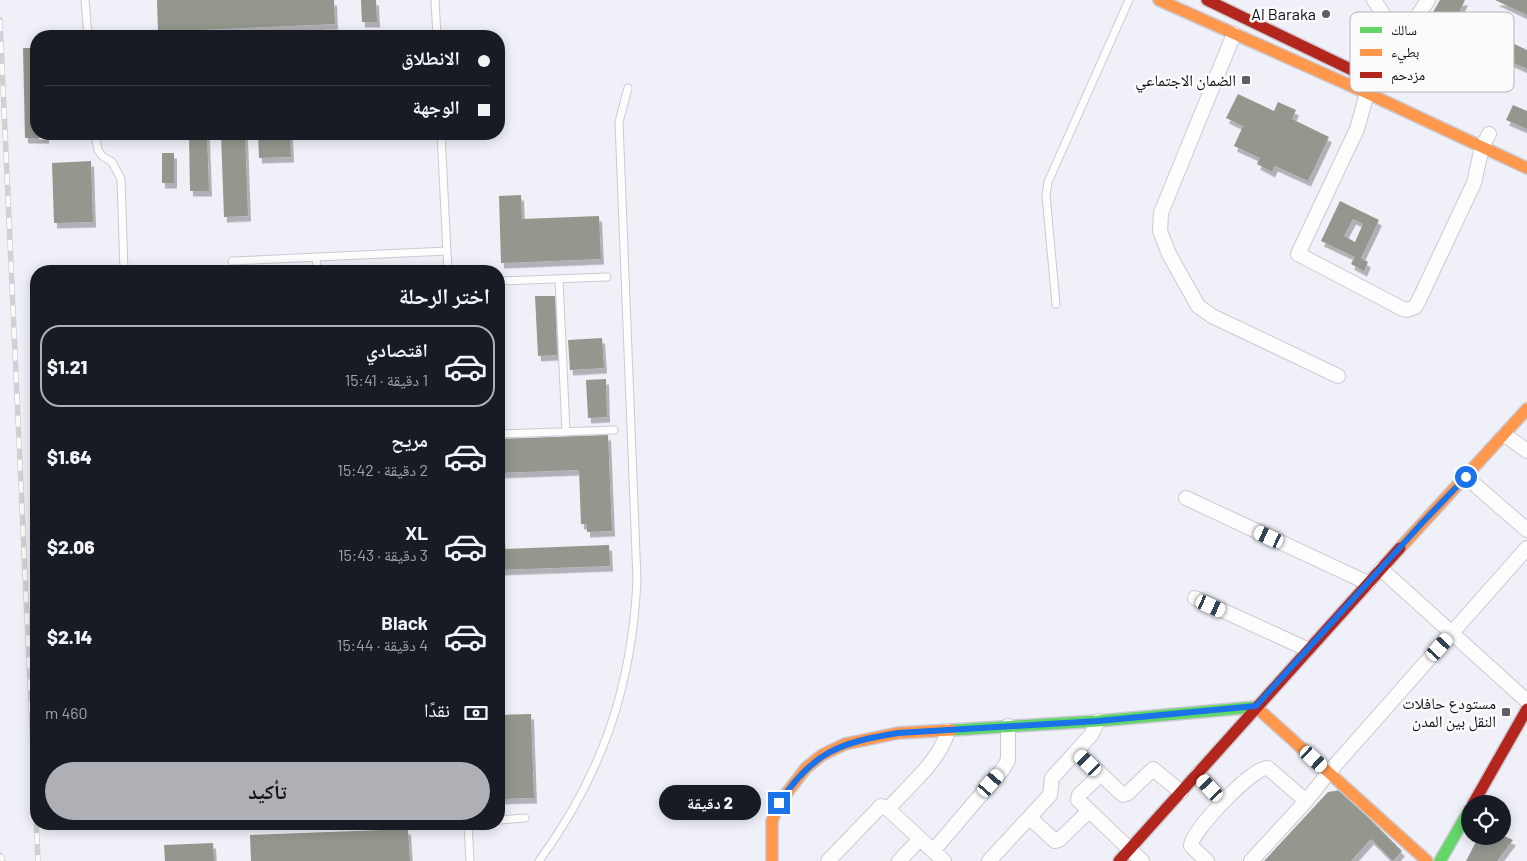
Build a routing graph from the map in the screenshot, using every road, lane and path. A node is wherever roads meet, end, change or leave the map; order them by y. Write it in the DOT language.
graph roads {
  1 [pos="85,0"];
  2 [pos="435,0"];
  3 [pos="1129,0"];
  4 [pos="1159,0"];
  5 [pos="1207,0"];
  6 [pos="1374,0"];
  7 [pos="1428,0"];
  8 [pos="1382,12"];
  9 [pos="1420,12"];
  10 [pos="88,30"];
  11 [pos="437,30"];
  12 [pos="1234,34"];
  13 [pos="1350,69"];
  14 [pos="1350,85"];
  15 [pos="628,88"];
  16 [pos="1367,93"];
  17 [pos="1489,134"];
  18 [pos="96,140"];
  19 [pos="441,140"];
  20 [pos="1482,146"];
  21 [pos="1527,168"];
  22 [pos="447,251"];
  23 [pos="316,257"];
  24 [pos="232,261"];
  25 [pos="124,265"];
  26 [pos="317,265"];
  27 [pos="448,265"];
  28 [pos="607,277"];
  29 [pos="559,279"];
  30 [pos="505,281"];
  31 [pos="1056,304"];
  32 [pos="1338,376"];
  33 [pos="1527,409"];
  34 [pos="614,430"];
  35 [pos="566,432"];
  36 [pos="505,434"];
  37 [pos="1505,435"];
  38 [pos="1527,452"];
  39 [pos="1466,477"];
  40 [pos="1186,498"];
  41 [pos="1527,530"];
  42 [pos="1527,548"];
  43 [pos="1382,569"];
  44 [pos="1368,583"];
  45 [pos="1195,598"];
  46 [pos="1452,634"];
  47 [pos="1307,649"];
  48 [pos="1527,701"];
  49 [pos="1256,706"];
  50 [pos="1527,709"];
  51 [pos="1098,721"];
  52 [pos="1008,726"];
  53 [pos="948,731"];
  54 [pos="1077,752"];
  55 [pos="1329,772"];
  56 [pos="1198,774"];
  57 [pos="1100,775"];
  58 [pos="1181,792"];
  59 [pos="1478,795"];
  60 [pos="1223,801"];
  61 [pos="1306,801"];
  62 [pos="888,809"];
  63 [pos="1089,811"];
  64 [pos="525,818"];
  65 [pos="1030,818"];
  66 [pos="505,820"];
  67 [pos="1461,825"];
  68 [pos="468,830"];
  69 [pos="919,840"];
  70 [pos="1129,850"];
  71 [pos="933,851"];
  72 [pos="470,861"];
  73 [pos="538,861"];
  74 [pos="772,861"];
  75 [pos="828,861"];
  76 [pos="899,861"];
  77 [pos="944,861"];
  78 [pos="989,861"];
  79 [pos="1119,861"];
  80 [pos="1142,861"];
  81 [pos="1207,861"];
  82 [pos="1251,861"];
  83 [pos="1427,861"];
  84 [pos="1440,861"];
  1 -- 10 [label="lane"];
  2 -- 11 [label="lane"];
  3 -- 31 [label="lane"];
  4 -- 12 [label="street"];
  5 -- 13 [label="street"];
  6 -- 8 [label="street"];
  7 -- 9 [label="street"];
  12 -- 14 [label="street"];
  12 -- 32 [label="street"];
  15 -- 73 [label="lane"];
  16 -- 20 [label="street"];
  16 -- 20 [label="street"];
  17 -- 20 [label="street"];
  18 -- 25 [label="lane"];
  19 -- 22 [label="lane"];
  20 -- 21 [label="street"];
  22 -- 23 [label="lane"];
  22 -- 27 [label="lane"];
  23 -- 24 [label="lane"];
  23 -- 26 [label="lane"];
  28 -- 29 [label="lane"];
  29 -- 30 [label="lane"];
  29 -- 35 [label="lane"];
  33 -- 37 [label="street"];
  34 -- 35 [label="lane"];
  35 -- 36 [label="lane"];
  37 -- 38 [label="street"];
  37 -- 39 [label="street"];
  39 -- 41 [label="street"];
  39 -- 43 [label="street"];
  40 -- 44 [label="street"];
  42 -- 46 [label="street"];
  43 -- 44 [label="street"];
  43 -- 46 [label="street"];
  44 -- 47 [label="street"];
  45 -- 47 [label="street"];
  46 -- 48 [label="street"];
  46 -- 55 [label="street"];
  47 -- 49 [label="street"];
  49 -- 51 [label="street"];
  49 -- 55 [label="street"];
  49 -- 56 [label="street"];
  50 -- 59 [label="street"];
  51 -- 52 [label="street"];
  51 -- 54 [label="street"];
  52 -- 53 [label="street"];
  52 -- 71 [label="street"];
  53 -- 62 [label="street"];
  53 -- 74 [label="street"];
  54 -- 57 [label="street"];
  54 -- 65 [label="street"];
  55 -- 61 [label="street"];
  55 -- 83 [label="street"];
  56 -- 58 [label="street"];
  56 -- 60 [label="street"];
  57 -- 58 [label="street"];
  57 -- 63 [label="street"];
  58 -- 70 [label="street"];
  60 -- 61 [label="street"];
  60 -- 81 [label="street"];
  61 -- 82 [label="street"];
  62 -- 69 [label="street"];
  62 -- 75 [label="street"];
  63 -- 65 [label="street"];
  63 -- 70 [label="street"];
  64 -- 66 [label="lane"];
  65 -- 78 [label="street"];
  67 -- 84 [label="street"];
  68 -- 72 [label="lane"];
  69 -- 71 [label="street"];
  69 -- 76 [label="street"];
  70 -- 79 [label="street"];
  70 -- 80 [label="street"];
  71 -- 77 [label="street"];
}
